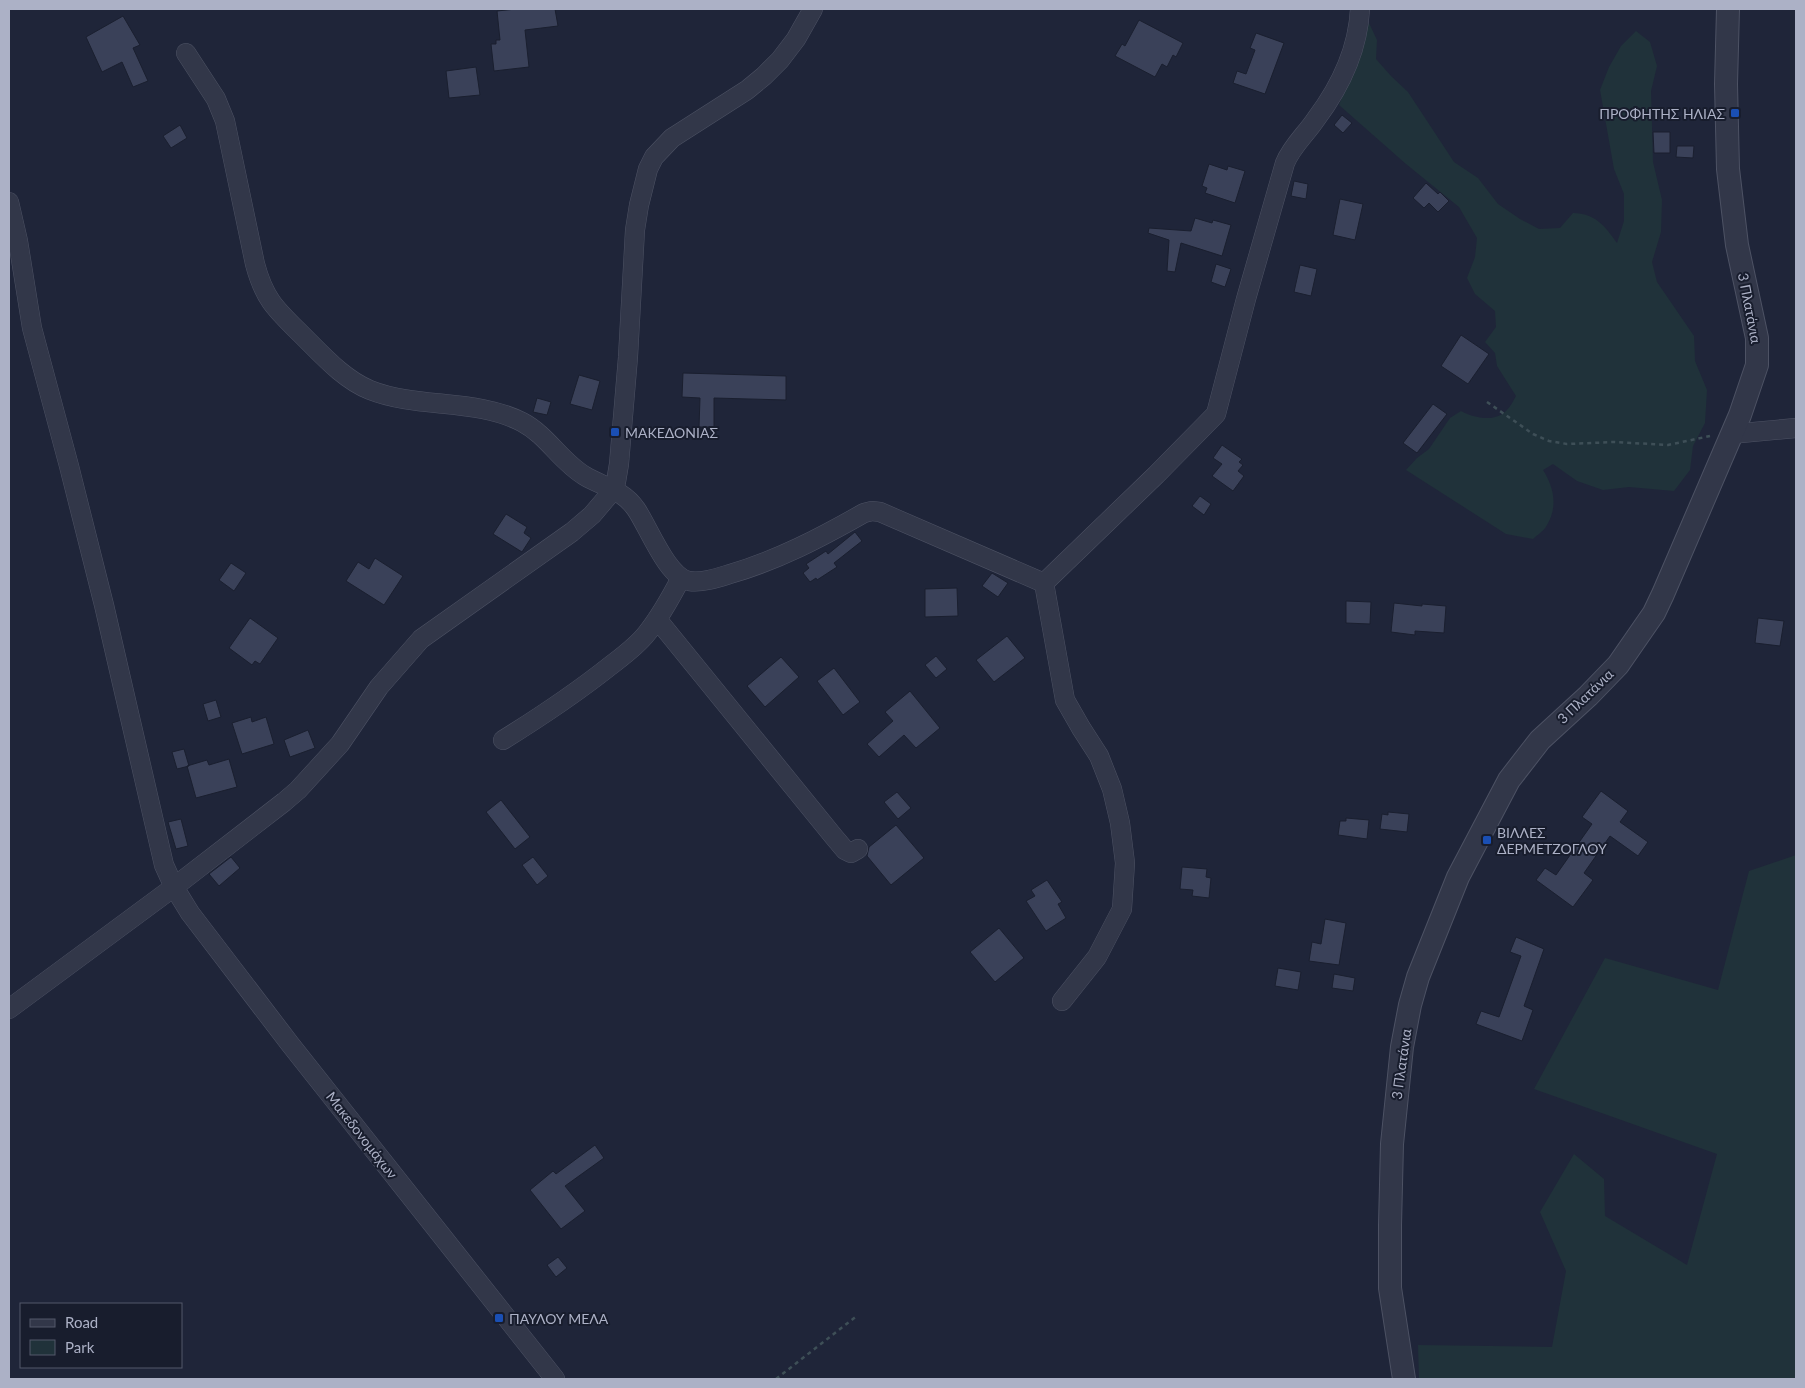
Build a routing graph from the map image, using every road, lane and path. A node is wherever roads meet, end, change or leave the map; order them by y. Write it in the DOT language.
graph roads {
  1 [pos="813,9"];
  2 [pos="1360,9"];
  3 [pos="1728,9"];
  4 [pos="186,53"];
  5 [pos="9,202"];
  6 [pos="1487,402"];
  7 [pos="1796,428"];
  8 [pos="1731,434"];
  9 [pos="613,489"];
  10 [pos="681,578"];
  11 [pos="1044,583"];
  12 [pos="657,619"];
  13 [pos="503,740"];
  14 [pos="858,849"];
  15 [pos="174,887"];
  16 [pos="1062,1001"];
  17 [pos="9,1009"];
  18 [pos="858,1315"];
  19 [pos="556,1379"];
  20 [pos="776,1379"];
  21 [pos="1404,1379"];
  1 -- 9 [label="street"];
  2 -- 11 [label="street"];
  3 -- 8 [label="street, 3 Πλατάνια"];
  4 -- 9 [label="street"];
  5 -- 15 [label="street, Μακεδονομάχων"];
  6 -- 8 [label="path"];
  7 -- 8 [label="street"];
  8 -- 21 [label="street, 3 Πλατάνια"];
  9 -- 10 [label="street"];
  9 -- 15 [label="street"];
  10 -- 11 [label="street"];
  10 -- 12 [label="street"];
  11 -- 16 [label="street"];
  12 -- 13 [label="street"];
  12 -- 14 [label="street"];
  15 -- 17 [label="street"];
  15 -- 19 [label="street, Μακεδονομάχων"];
  18 -- 20 [label="path"];
}
